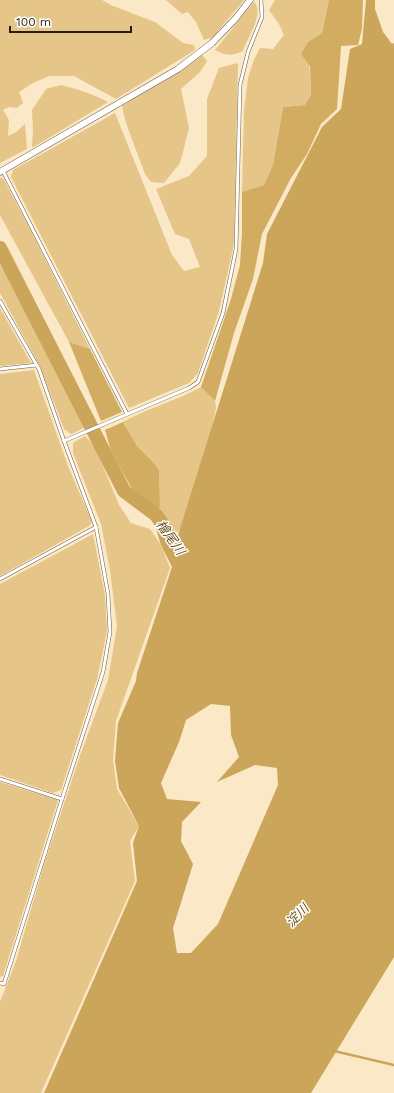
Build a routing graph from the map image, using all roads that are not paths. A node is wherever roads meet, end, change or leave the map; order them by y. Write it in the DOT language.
graph roads {
  1 [pos="250,0"];
  2 [pos="261,0"];
  3 [pos="1,171"];
  4 [pos="0,300"];
  5 [pos="37,365"];
  6 [pos="0,370"];
  7 [pos="127,414"];
  8 [pos="64,441"];
  9 [pos="96,527"];
  10 [pos="0,579"];
  11 [pos="0,779"];
  12 [pos="62,799"];
  13 [pos="0,983"];
  1 -- 3 [label="street"];
  2 -- 7 [label="lane"];
  3 -- 7 [label="lane"];
  4 -- 5 [label="lane"];
  5 -- 6 [label="lane"];
  5 -- 8 [label="lane"];
  7 -- 8 [label="lane"];
  8 -- 9 [label="lane"];
  9 -- 10 [label="lane"];
  9 -- 12 [label="lane"];
  11 -- 12 [label="lane"];
  12 -- 13 [label="lane"];
}
